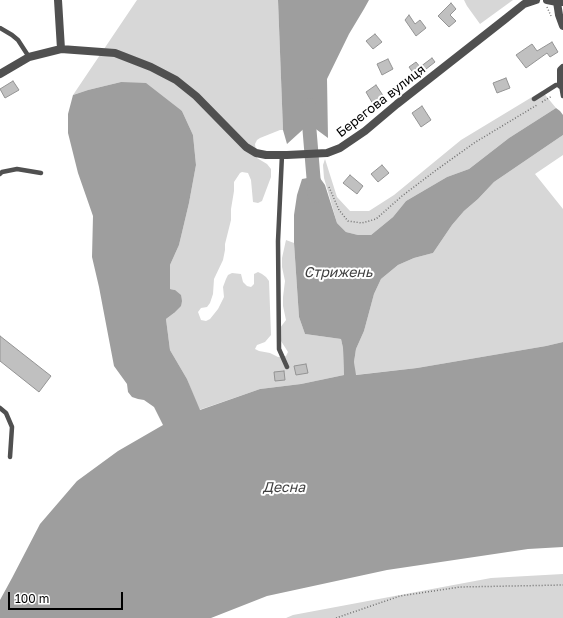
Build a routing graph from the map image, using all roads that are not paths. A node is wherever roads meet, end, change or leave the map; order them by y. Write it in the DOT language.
graph roads {
  1 [pos="58,0"];
  2 [pos="536,0"];
  3 [pos="547,0"];
  4 [pos="560,2"];
  5 [pos="563,26"];
  6 [pos="0,28"];
  7 [pos="61,49"];
  8 [pos="29,58"];
  9 [pos="563,68"];
  10 [pos="0,74"];
  11 [pos="561,85"];
  12 [pos="563,96"];
  13 [pos="534,99"];
  14 [pos="285,155"];
  15 [pos="41,173"];
  16 [pos="0,174"];
  17 [pos="287,367"];
  18 [pos="0,408"];
  19 [pos="10,457"];
  1 -- 7 [label="street"];
  2 -- 14 [label="street, Берегова вулиця"];
  3 -- 4 [label="street"];
  4 -- 5 [label="street"];
  6 -- 8 [label="lane"];
  7 -- 8 [label="street, Берегова вулиця"];
  7 -- 14 [label="street, Берегова вулиця"];
  8 -- 10 [label="street, Берегова вулиця"];
  9 -- 11 [label="street"];
  11 -- 12 [label="lane"];
  11 -- 13 [label="lane"];
  14 -- 17 [label="lane"];
  15 -- 16 [label="lane"];
  18 -- 19 [label="lane"];
}
